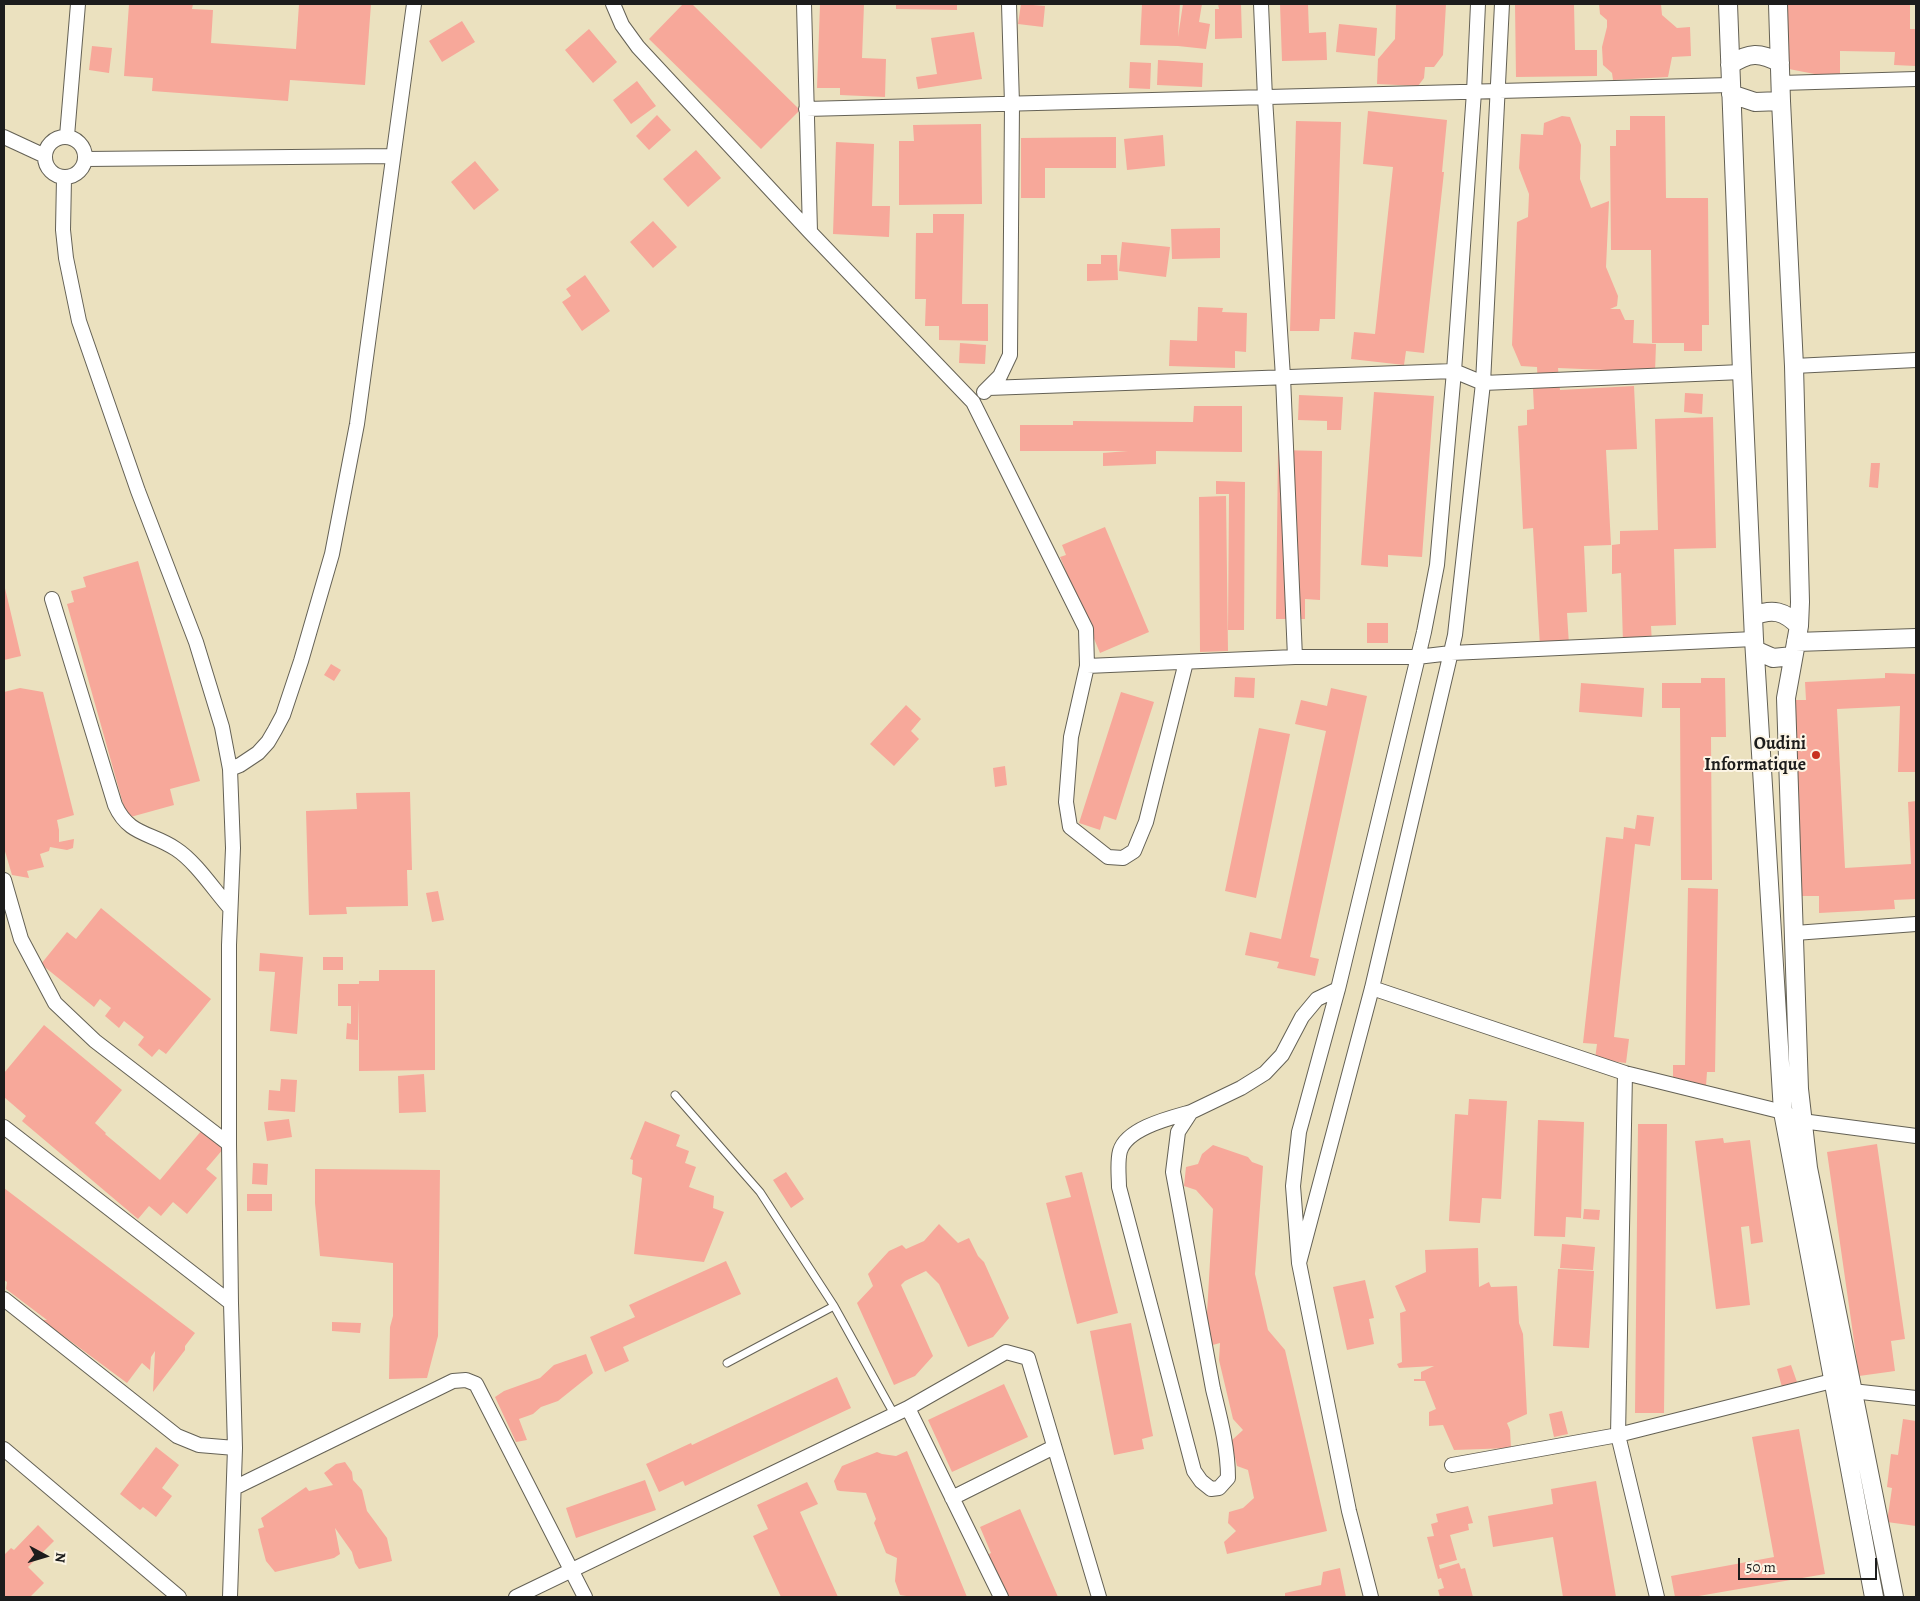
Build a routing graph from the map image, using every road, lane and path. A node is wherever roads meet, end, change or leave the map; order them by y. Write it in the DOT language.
graph roads {
  1 [pos="78,4"];
  2 [pos="414,4"];
  3 [pos="613,4"];
  4 [pos="804,4"];
  5 [pos="1009,4"];
  6 [pos="1261,4"];
  7 [pos="1478,4"];
  8 [pos="1502,4"];
  9 [pos="1728,4"];
  10 [pos="1778,4"];
  11 [pos="1780,62"];
  12 [pos="1730,65"];
  13 [pos="1916,79"];
  14 [pos="1780,83"];
  15 [pos="1731,90"];
  16 [pos="1474,92"];
  17 [pos="1498,92"];
  18 [pos="1265,98"];
  19 [pos="1781,101"];
  20 [pos="1012,104"];
  21 [pos="806,109"];
  22 [pos="67,136"];
  23 [pos="4,137"];
  24 [pos="45,156"];
  25 [pos="393,156"];
  26 [pos="86,159"];
  27 [pos="64,178"];
  28 [pos="810,232"];
  29 [pos="1916,360"];
  30 [pos="1794,366"];
  31 [pos="1454,371"];
  32 [pos="1742,372"];
  33 [pos="1283,377"];
  34 [pos="1483,383"];
  35 [pos="988,388"];
  36 [pos="974,402"];
  37 [pos="52,599"];
  38 [pos="1753,616"];
  39 [pos="1916,638"];
  40 [pos="1796,641"];
  41 [pos="1754,645"];
  42 [pos="1451,653"];
  43 [pos="1295,657"];
  44 [pos="1417,657"];
  45 [pos="1186,662"];
  46 [pos="1087,666"];
  47 [pos="230,769"];
  48 [pos="4,880"];
  49 [pos="230,908"];
  50 [pos="1916,924"];
  51 [pos="1795,933"];
  52 [pos="1372,988"];
  53 [pos="1338,989"];
  54 [pos="1625,1073"];
  55 [pos="675,1094"];
  56 [pos="1191,1112"];
  57 [pos="1783,1112"];
  58 [pos="1802,1121"];
  59 [pos="4,1127"];
  60 [pos="1916,1136"];
  61 [pos="230,1144"];
  62 [pos="1299,1263"];
  63 [pos="4,1299"];
  64 [pos="231,1303"];
  65 [pos="834,1306"];
  66 [pos="727,1364"];
  67 [pos="1832,1381"];
  68 [pos="1852,1391"];
  69 [pos="1916,1398"];
  70 [pos="908,1408"];
  71 [pos="894,1414"];
  72 [pos="1618,1435"];
  73 [pos="1054,1447"];
  74 [pos="235,1448"];
  75 [pos="4,1449"];
  76 [pos="1452,1465"];
  77 [pos="234,1488"];
  78 [pos="952,1498"];
  79 [pos="572,1570"];
  80 [pos="179,1597"];
  81 [pos="230,1597"];
  82 [pos="516,1597"];
  83 [pos="585,1597"];
  84 [pos="1001,1597"];
  85 [pos="1099,1597"];
  86 [pos="1371,1597"];
  87 [pos="1657,1597"];
  88 [pos="1874,1597"];
  89 [pos="1894,1597"];
  1 -- 22 [label="street"];
  2 -- 25 [label="street"];
  3 -- 28 [label="street"];
  4 -- 21 [label="street"];
  5 -- 20 [label="street"];
  6 -- 18 [label="street"];
  7 -- 16 [label="street"];
  8 -- 17 [label="street"];
  9 -- 12 [label="street"];
  10 -- 11 [label="street"];
  11 -- 12 [label="street"];
  11 -- 14 [label="street"];
  12 -- 15 [label="street"];
  13 -- 14 [label="street"];
  14 -- 19 [label="street"];
  15 -- 17 [label="street"];
  15 -- 19 [label="street"];
  15 -- 32 [label="street"];
  16 -- 17 [label="street"];
  16 -- 18 [label="street"];
  16 -- 31 [label="street"];
  17 -- 34 [label="street"];
  18 -- 20 [label="street"];
  18 -- 33 [label="street"];
  19 -- 30 [label="street"];
  20 -- 21 [label="street"];
  20 -- 35 [label="street"];
  21 -- 28 [label="street"];
  22 -- 24 [label="street"];
  22 -- 26 [label="street"];
  23 -- 24 [label="street"];
  24 -- 27 [label="street"];
  25 -- 26 [label="street"];
  25 -- 47 [label="street"];
  26 -- 27 [label="street"];
  27 -- 47 [label="street"];
  28 -- 36 [label="street"];
  29 -- 30 [label="street"];
  30 -- 40 [label="street"];
  31 -- 33 [label="street"];
  31 -- 34 [label="street"];
  31 -- 44 [label="street"];
  32 -- 34 [label="street"];
  32 -- 38 [label="street"];
  33 -- 35 [label="street"];
  33 -- 43 [label="street"];
  34 -- 42 [label="street"];
  35 -- 36 [label="street"];
  36 -- 46 [label="street"];
  37 -- 49 [label="street"];
  38 -- 40 [label="street"];
  38 -- 41 [label="street"];
  39 -- 40 [label="street"];
  40 -- 41 [label="street"];
  40 -- 51 [label="street"];
  41 -- 42 [label="street"];
  41 -- 57 [label="street"];
  42 -- 44 [label="street"];
  42 -- 52 [label="street"];
  43 -- 44 [label="street"];
  43 -- 45 [label="street"];
  44 -- 53 [label="street"];
  45 -- 46 [label="street"];
  45 -- 46 [label="street"];
  47 -- 49 [label="street"];
  48 -- 61 [label="street"];
  49 -- 61 [label="street"];
  50 -- 51 [label="street"];
  51 -- 58 [label="street"];
  52 -- 54 [label="street"];
  52 -- 62 [label="street"];
  53 -- 56 [label="street"];
  53 -- 62 [label="street"];
  54 -- 57 [label="street"];
  54 -- 72 [label="street"];
  55 -- 65 [label="lane"];
  56 -- 56 [label="street"];
  57 -- 58 [label="street"];
  57 -- 67 [label="street"];
  58 -- 60 [label="street"];
  58 -- 68 [label="street"];
  59 -- 64 [label="street"];
  61 -- 64 [label="street"];
  62 -- 86 [label="street"];
  63 -- 74 [label="street"];
  64 -- 74 [label="street"];
  65 -- 66 [label="lane"];
  65 -- 71 [label="lane"];
  67 -- 72 [label="street"];
  67 -- 88 [label="street"];
  68 -- 69 [label="street"];
  68 -- 89 [label="street"];
  70 -- 71 [label="street"];
  70 -- 73 [label="street"];
  70 -- 78 [label="street"];
  71 -- 79 [label="street"];
  72 -- 76 [label="street"];
  72 -- 87 [label="street"];
  73 -- 78 [label="street"];
  73 -- 85 [label="street"];
  74 -- 77 [label="street"];
  75 -- 80 [label="street"];
  77 -- 79 [label="street"];
  77 -- 81 [label="street"];
  78 -- 84 [label="street"];
  79 -- 82 [label="street"];
  79 -- 83 [label="street"];
}
